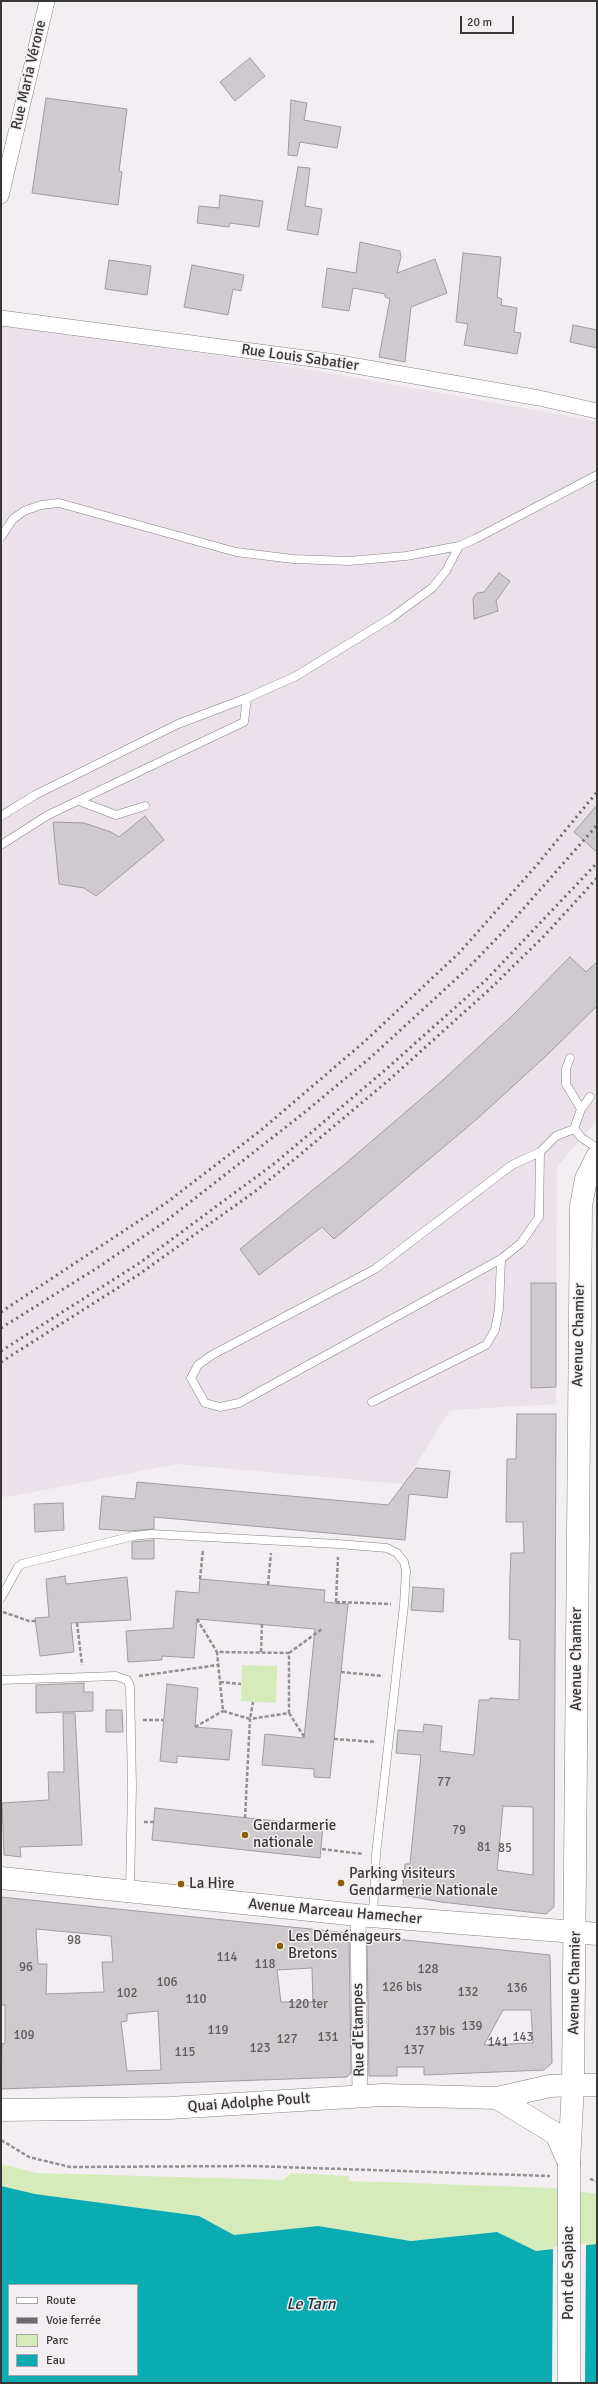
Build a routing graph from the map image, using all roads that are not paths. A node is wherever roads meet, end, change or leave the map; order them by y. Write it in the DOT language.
graph roads {
  1 [pos="47,1"];
  2 [pos="1,196"];
  3 [pos="1,318"];
  4 [pos="597,411"];
  5 [pos="597,474"];
  6 [pos="1,537"];
  7 [pos="459,546"];
  8 [pos="247,698"];
  9 [pos="79,801"];
  10 [pos="145,806"];
  11 [pos="1,816"];
  12 [pos="1,845"];
  13 [pos="570,1058"];
  14 [pos="590,1097"];
  15 [pos="582,1108"];
  16 [pos="574,1129"];
  17 [pos="597,1148"];
  18 [pos="540,1152"];
  19 [pos="597,1157"];
  20 [pos="501,1259"];
  21 [pos="372,1402"];
  22 [pos="1,1598"];
  23 [pos="1,1680"];
  24 [pos="1,1878"];
  25 [pos="130,1891"];
  26 [pos="365,1916"];
  27 [pos="575,1932"];
  28 [pos="597,1934"];
  29 [pos="573,2085"];
  30 [pos="597,2085"];
  31 [pos="360,2096"];
  32 [pos="497,2098"];
  33 [pos="1,2110"];
  34 [pos="562,2170"];
  35 [pos="569,2383"];
  1 -- 2 [label="street, Rue Maria Vérone"];
  3 -- 4 [label="street, Rue Louis Sabatier"];
  5 -- 7 [label="lane"];
  6 -- 7 [label="lane"];
  7 -- 8 [label="lane"];
  8 -- 9 [label="lane"];
  8 -- 11 [label="lane"];
  9 -- 10 [label="lane"];
  9 -- 12 [label="lane"];
  13 -- 15 [label="lane"];
  14 -- 15 [label="lane"];
  15 -- 16 [label="lane"];
  16 -- 17 [label="lane"];
  16 -- 18 [label="lane"];
  18 -- 20 [label="lane"];
  18 -- 20 [label="lane"];
  19 -- 27 [label="main road, Avenue Chamier"];
  20 -- 21 [label="lane"];
  22 -- 26 [label="lane"];
  23 -- 25 [label="lane"];
  24 -- 25 [label="main road, Avenue Marceau Hamecher"];
  25 -- 26 [label="main road, Avenue Marceau Hamecher"];
  26 -- 27 [label="main road, Avenue Marceau Hamecher"];
  26 -- 31 [label="street, Rue d'Etampes"];
  27 -- 28 [label="main road, Avenue Marceau Hamecher"];
  27 -- 29 [label="main road, Avenue Chamier"];
  29 -- 30 [label="main road, Quai Adolphe Poult"];
  29 -- 32 [label="main road, Quai Adolphe Poult"];
  29 -- 34 [label="main road, Avenue Chamier"];
  31 -- 32 [label="main road, Quai Adolphe Poult"];
  31 -- 33 [label="main road, Quai Adolphe Poult"];
  32 -- 34 [label="main road, Quai Adolphe Poult"];
  34 -- 35 [label="main road, Pont de Sapiac, bridge"];
}
